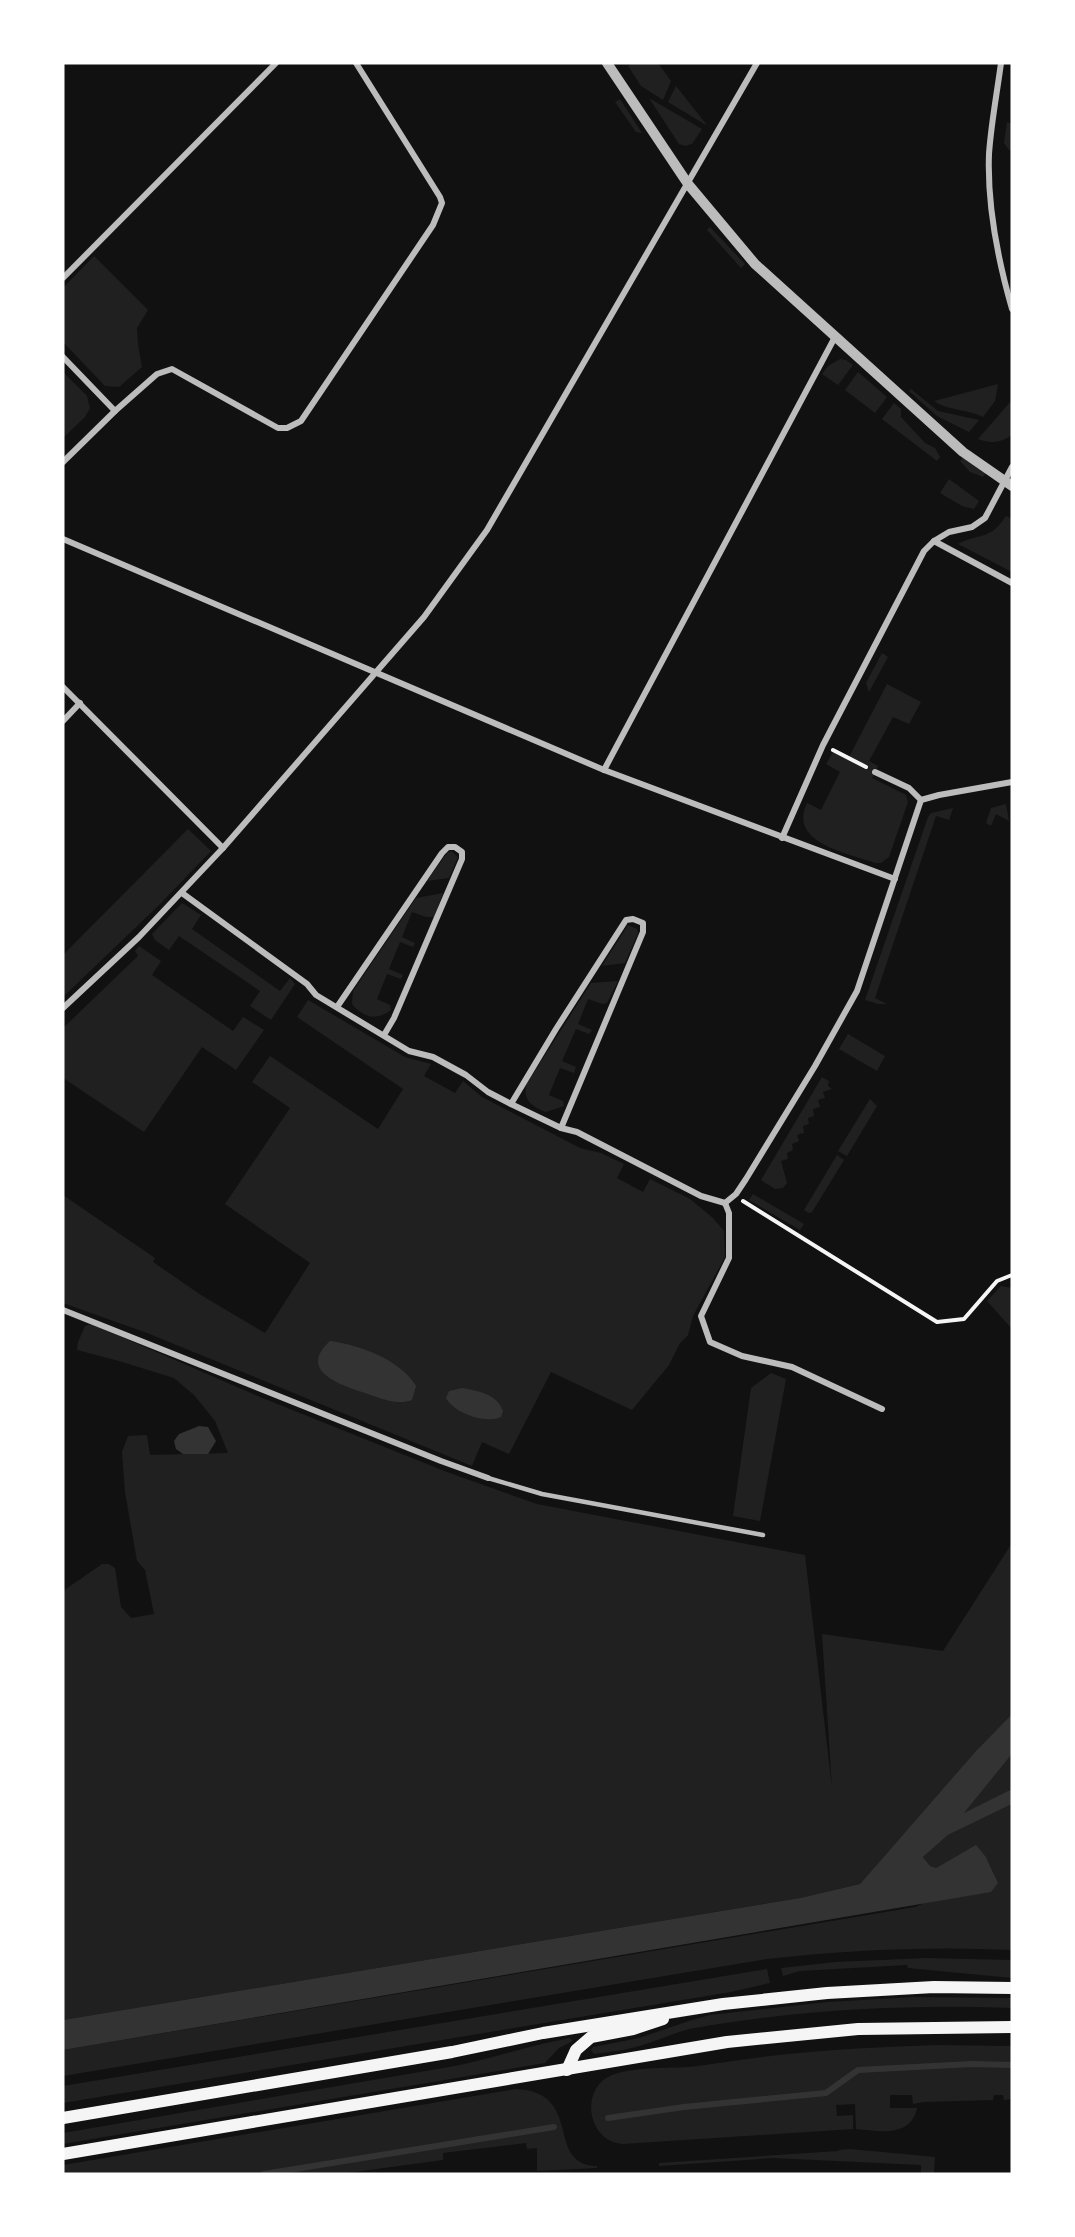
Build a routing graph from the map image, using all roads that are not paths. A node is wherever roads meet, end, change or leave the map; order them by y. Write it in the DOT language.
graph roads {
  1 [pos="276,63"];
  2 [pos="356,63"];
  3 [pos="607,63"];
  4 [pos="757,63"];
  5 [pos="1001,63"];
  6 [pos="688,184"];
  7 [pos="63,278"];
  8 [pos="1012,309"];
  9 [pos="835,337"];
  10 [pos="63,357"];
  11 [pos="115,411"];
  12 [pos="63,462"];
  13 [pos="1012,467"];
  14 [pos="1008,484"];
  15 [pos="63,539"];
  16 [pos="934,542"];
  17 [pos="1012,583"];
  18 [pos="375,674"];
  19 [pos="63,687"];
  20 [pos="80,703"];
  21 [pos="63,721"];
  22 [pos="604,770"];
  23 [pos="875,772"];
  24 [pos="1012,782"];
  25 [pos="921,800"];
  26 [pos="782,838"];
  27 [pos="224,848"];
  28 [pos="895,879"];
  29 [pos="182,893"];
  30 [pos="337,1007"];
  31 [pos="63,1008"];
  32 [pos="384,1035"];
  33 [pos="511,1104"];
  34 [pos="561,1128"];
  35 [pos="725,1203"];
  36 [pos="63,1310"];
  37 [pos="882,1409"];
  38 [pos="488,1478"];
  39 [pos="763,1535"];
  40 [pos="1012,1988"];
  41 [pos="689,2009"];
  42 [pos="1012,2027"];
  43 [pos="567,2070"];
  44 [pos="63,2118"];
  45 [pos="63,2154"];
  1 -- 7 [label="street"];
  2 -- 11 [label="street"];
  3 -- 6 [label="street"];
  4 -- 6 [label="street"];
  5 -- 8 [label="street"];
  6 -- 9 [label="street"];
  6 -- 18 [label="street"];
  9 -- 14 [label="street"];
  9 -- 22 [label="street"];
  10 -- 11 [label="street"];
  11 -- 12 [label="street"];
  13 -- 14 [label="street"];
  14 -- 16 [label="street"];
  15 -- 18 [label="street"];
  16 -- 17 [label="street"];
  16 -- 26 [label="street"];
  18 -- 22 [label="street"];
  18 -- 27 [label="street"];
  19 -- 20 [label="street"];
  20 -- 21 [label="street"];
  20 -- 27 [label="street"];
  22 -- 26 [label="street"];
  23 -- 25 [label="street"];
  24 -- 25 [label="street"];
  25 -- 28 [label="street"];
  26 -- 28 [label="street"];
  27 -- 29 [label="street"];
  28 -- 35 [label="street"];
  29 -- 30 [label="street"];
  29 -- 31 [label="street"];
  30 -- 32 [label="street"];
  30 -- 32 [label="street"];
  32 -- 33 [label="street"];
  33 -- 34 [label="street"];
  33 -- 34 [label="street"];
  34 -- 35 [label="street"];
  35 -- 37 [label="street"];
  36 -- 38 [label="street"];
  38 -- 39 [label="lane"];
  40 -- 41 [label="main road"];
  41 -- 43 [label="main road"];
  41 -- 44 [label="main road"];
  42 -- 43 [label="main road"];
  43 -- 45 [label="main road"];
}
